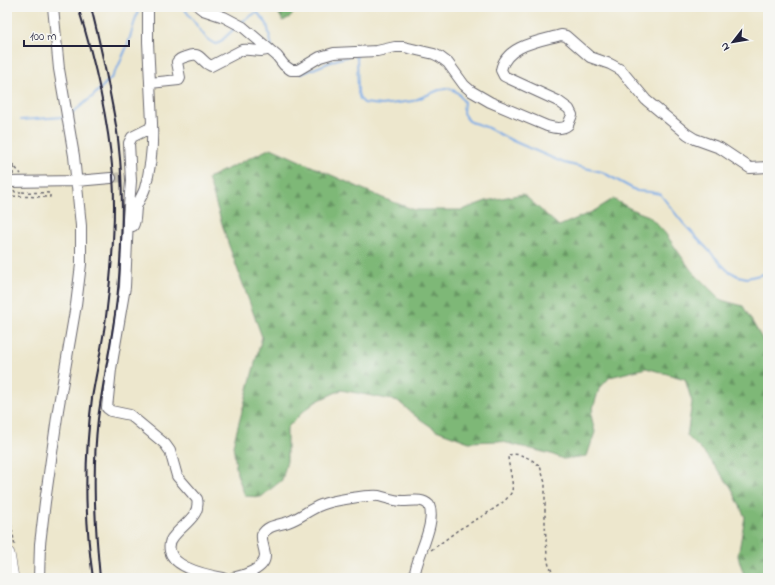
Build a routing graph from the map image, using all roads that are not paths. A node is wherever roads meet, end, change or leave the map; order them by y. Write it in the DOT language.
graph roads {
  1 [pos="53,7"];
  2 [pos="148,7"];
  3 [pos="199,7"];
  4 [pos="269,49"];
  5 [pos="150,83"];
  6 [pos="152,123"];
  7 [pos="768,167"];
  8 [pos="111,178"];
  9 [pos="77,180"];
  10 [pos="10,186"];
  11 [pos="128,226"];
  12 [pos="11,551"];
  13 [pos="11,578"];
  14 [pos="39,578"];
  15 [pos="223,578"];
  16 [pos="233,578"];
  17 [pos="414,578"];
  1 -- 9 [label="street"];
  2 -- 5 [label="street"];
  3 -- 4 [label="street"];
  4 -- 5 [label="street"];
  4 -- 7 [label="street"];
  5 -- 6 [label="street"];
  6 -- 11 [label="street"];
  6 -- 11 [label="street"];
  8 -- 9 [label="street"];
  9 -- 10 [label="street"];
  9 -- 14 [label="street"];
  11 -- 15 [label="street"];
  12 -- 13 [label="highway"];
  16 -- 17 [label="street"];
}
